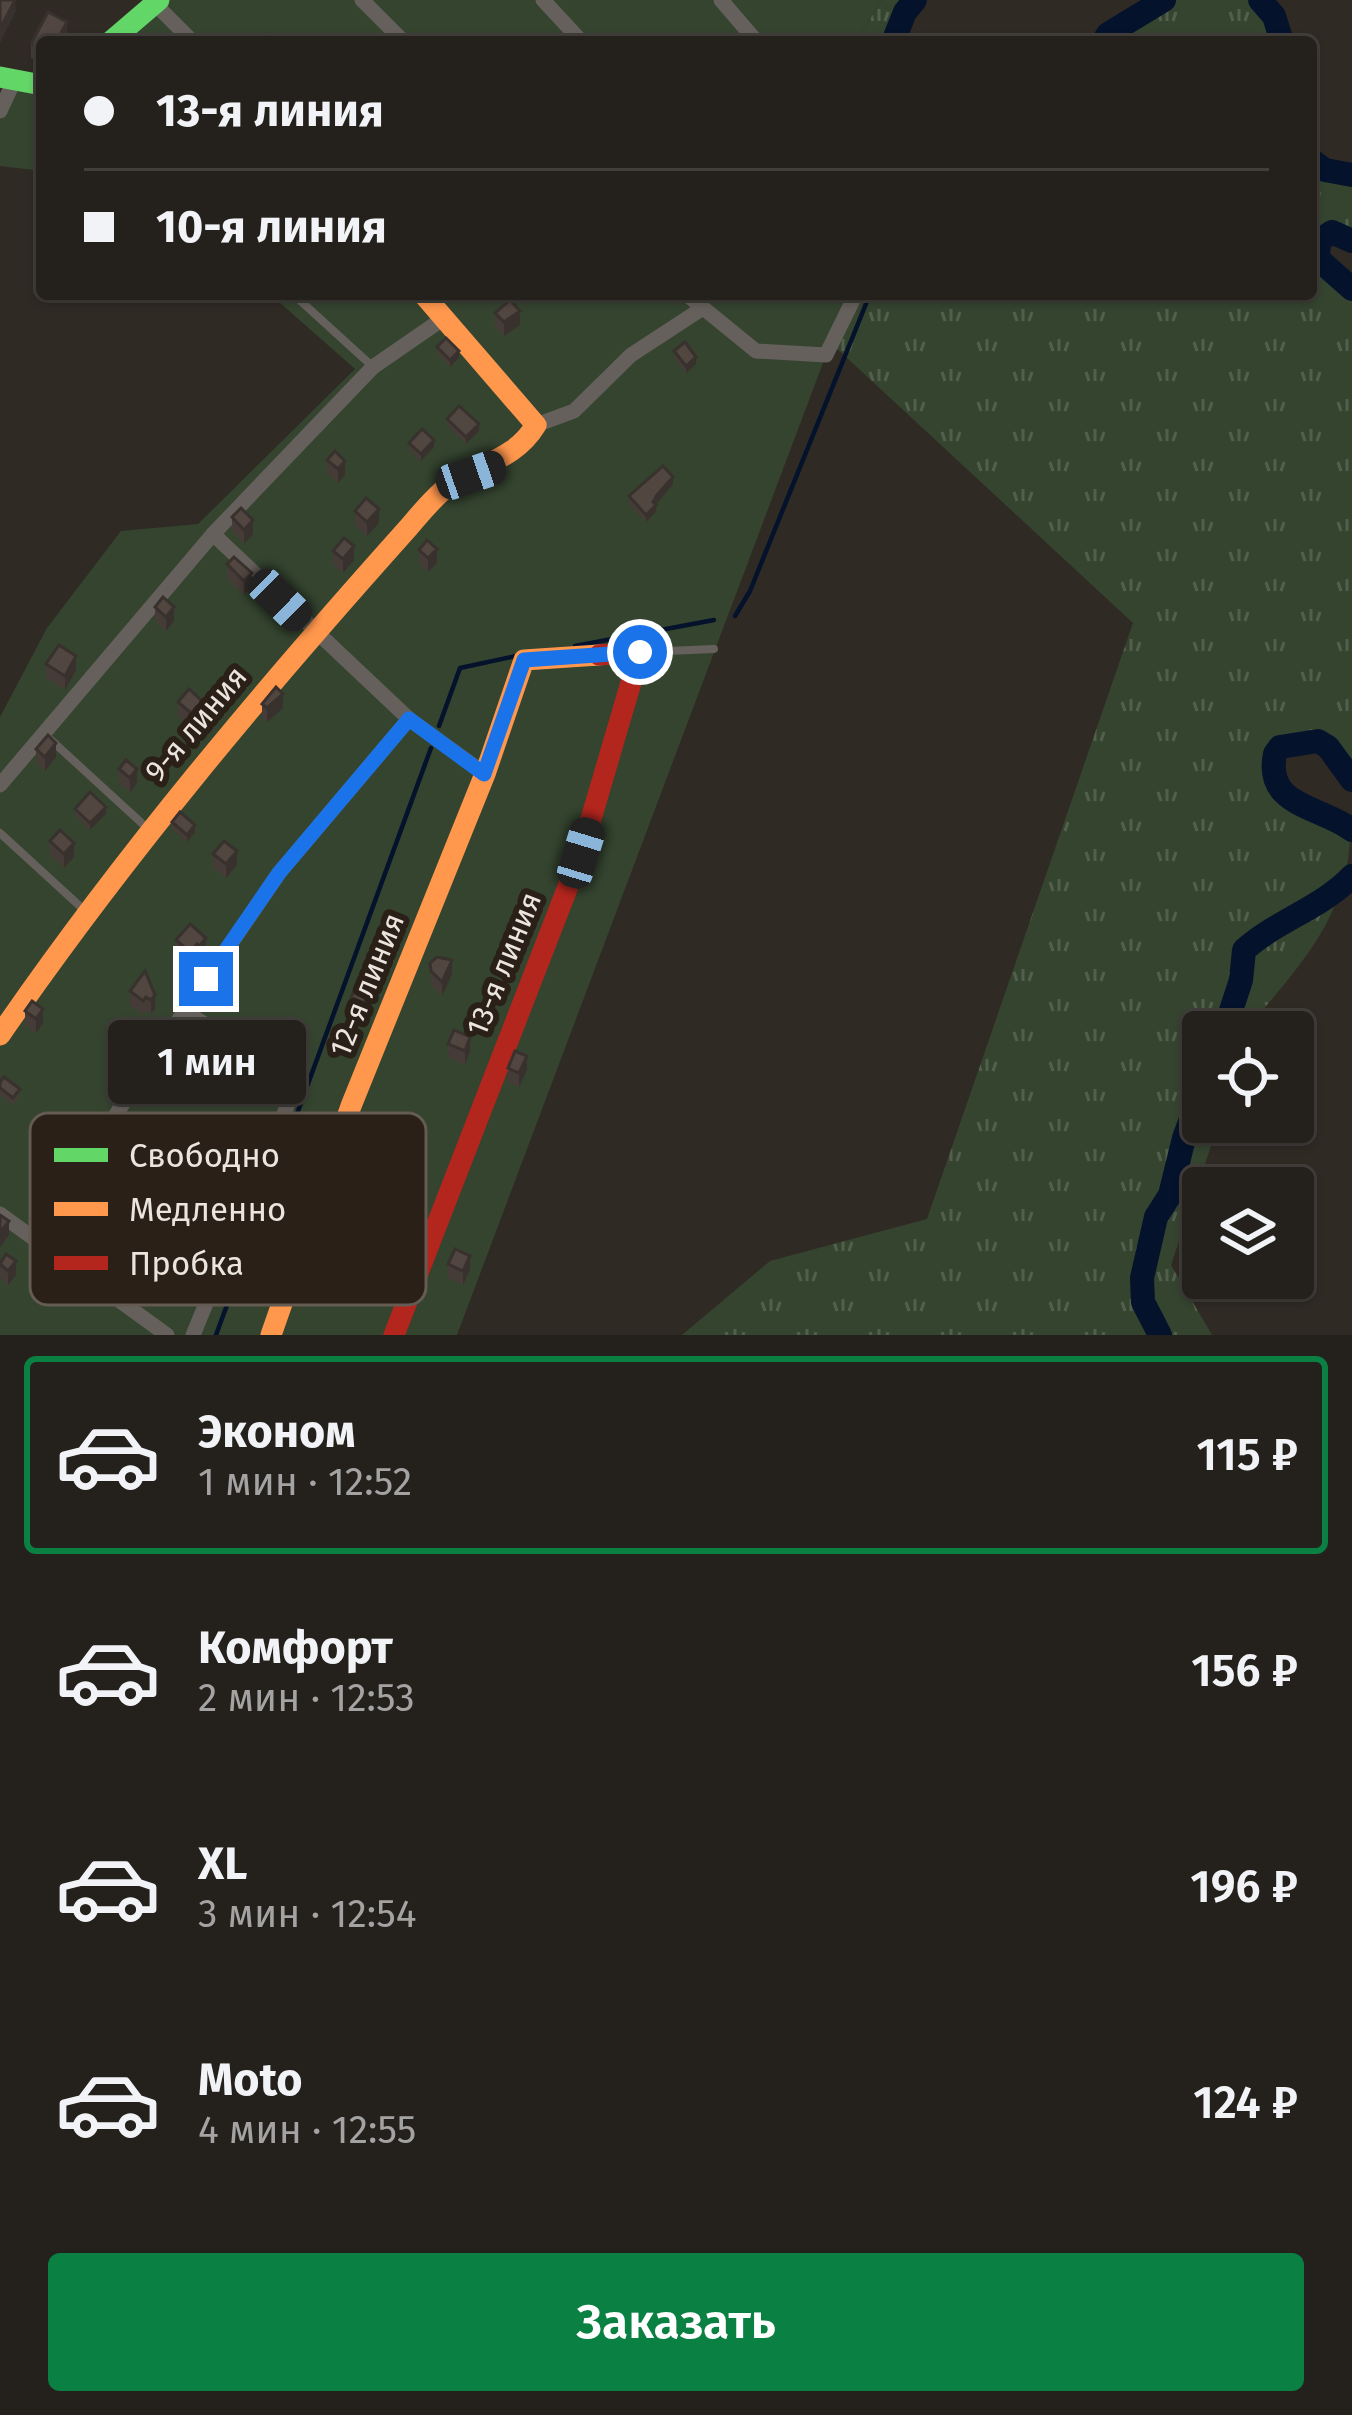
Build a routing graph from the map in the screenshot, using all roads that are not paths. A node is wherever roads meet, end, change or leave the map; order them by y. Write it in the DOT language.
graph roads {
  1 [pos="362,0"];
  2 [pos="543,0"];
  3 [pos="721,0"];
  4 [pos="157,2"];
  5 [pos="117,36"];
  6 [pos="188,36"];
  7 [pos="398,36"];
  8 [pos="576,36"];
  9 [pos="753,36"];
  10 [pos="7,79"];
  11 [pos="0,111"];
  12 [pos="300,300"];
  13 [pos="428,300"];
  14 [pos="693,300"];
  15 [pos="848,300"];
  16 [pos="703,308"];
  17 [pos="444,317"];
  18 [pos="373,367"];
  19 [pos="532,434"];
  20 [pos="213,534"];
  21 [pos="314,633"];
  22 [pos="714,649"];
  23 [pos="640,652"];
  24 [pos="409,719"];
  25 [pos="45,735"];
  26 [pos="484,774"];
  27 [pos="0,785"];
  28 [pos="148,830"];
  29 [pos="0,833"];
  30 [pos="87,914"];
  31 [pos="184,1011"];
  32 [pos="0,1035"];
  33 [pos="119,1113"];
  34 [pos="284,1113"];
  35 [pos="349,1113"];
  36 [pos="0,1214"];
  37 [pos="30,1238"];
  38 [pos="426,1253"];
  39 [pos="128,1305"];
  40 [pos="205,1305"];
  41 [pos="281,1305"];
  42 [pos="406,1305"];
  43 [pos="167,1335"];
  44 [pos="193,1335"];
  45 [pos="271,1335"];
  46 [pos="394,1335"];
  1 -- 7 [label="street"];
  2 -- 8 [label="street"];
  3 -- 9 [label="street"];
  4 -- 5 [label="street"];
  4 -- 6 [label="street"];
  10 -- 11 [label="street"];
  12 -- 18 [label="lane"];
  13 -- 17 [label="street"];
  14 -- 16 [label="street"];
  15 -- 16 [label="street"];
  16 -- 19 [label="street"];
  17 -- 18 [label="street"];
  17 -- 19 [label="street"];
  18 -- 20 [label="street"];
  19 -- 21 [label="street, 9-я линия"];
  20 -- 21 [label="street"];
  20 -- 25 [label="street"];
  21 -- 24 [label="street"];
  21 -- 28 [label="street, 9-я линия"];
  22 -- 23 [label="lane"];
  23 -- 26 [label="street, 12-я линия"];
  23 -- 38 [label="street, 13-я линия"];
  24 -- 26 [label="street"];
  24 -- 31 [label="street"];
  25 -- 27 [label="street"];
  25 -- 28 [label="lane"];
  26 -- 35 [label="street, 12-я линия"];
  28 -- 30 [label="street, 9-я линия"];
  29 -- 30 [label="lane"];
  30 -- 32 [label="street, 9-я линия"];
  31 -- 33 [label="street"];
  31 -- 34 [label="street"];
  36 -- 37 [label="street"];
  39 -- 43 [label="street"];
  40 -- 44 [label="street"];
  41 -- 45 [label="street, 12-я линия"];
  42 -- 46 [label="street, 13-я линия"];
}
